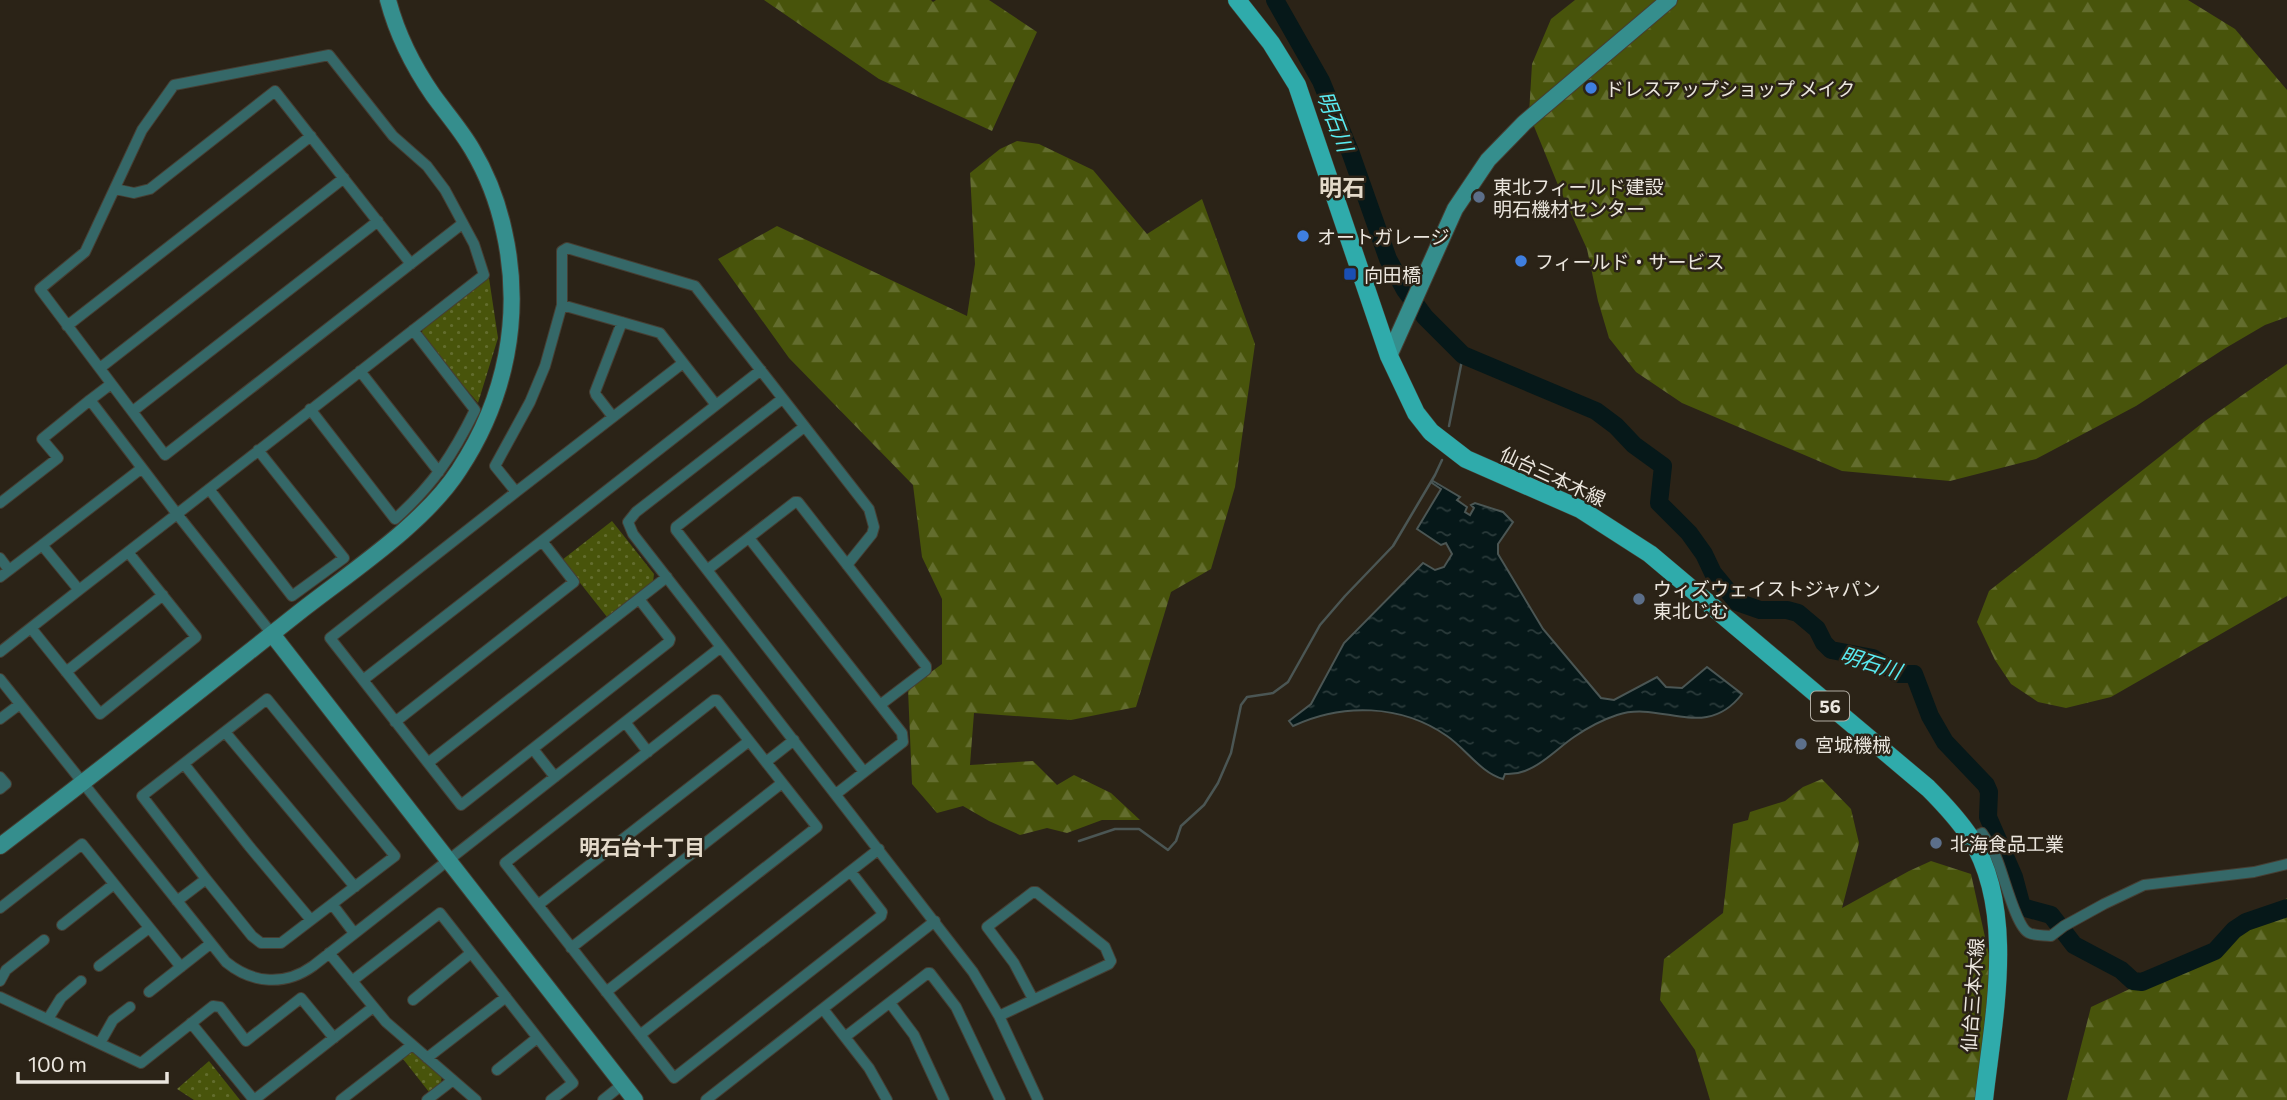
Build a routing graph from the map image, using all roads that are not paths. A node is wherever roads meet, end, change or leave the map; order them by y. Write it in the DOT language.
graph roads {
  1 [pos="387,0"];
  2 [pos="1237,0"];
  3 [pos="1669,0"];
  4 [pos="311,136"];
  5 [pos="344,178"];
  6 [pos="115,189"];
  7 [pos="378,221"];
  8 [pos="463,224"];
  9 [pos="411,264"];
  10 [pos="562,305"];
  11 [pos="622,321"];
  12 [pos="68,326"];
  13 [pos="412,330"];
  14 [pos="1389,356"];
  15 [pos="683,363"];
  16 [pos="100,368"];
  17 [pos="761,370"];
  18 [pos="360,371"];
  19 [pos="111,384"];
  20 [pos="782,398"];
  21 [pos="90,400"];
  22 [pos="716,405"];
  23 [pos="310,409"];
  24 [pos="133,411"];
  25 [pos="613,417"];
  26 [pos="804,426"];
  27 [pos="258,450"];
  28 [pos="142,468"];
  29 [pos="439,472"];
  30 [pos="209,489"];
  31 [pos="516,492"];
  32 [pos="0,503"];
  33 [pos="177,514"];
  34 [pos="749,538"];
  35 [pos="541,541"];
  36 [pos="42,545"];
  37 [pos="128,552"];
  38 [pos="0,558"];
  39 [pos="847,565"];
  40 [pos="707,570"];
  41 [pos="5,574"];
  42 [pos="667,577"];
  43 [pos="79,590"];
  44 [pos="163,595"];
  45 [pos="639,599"];
  46 [pos="31,628"];
  47 [pos="272,634"];
  48 [pos="721,647"];
  49 [pos="0,652"];
  50 [pos="66,672"];
  51 [pos="0,679"];
  52 [pos="363,680"];
  53 [pos="20,704"];
  54 [pos="880,705"];
  55 [pos="0,719"];
  56 [pos="395,722"];
  57 [pos="625,722"];
  58 [pos="225,732"];
  59 [pos="794,740"];
  60 [pos="749,741"];
  61 [pos="533,749"];
  62 [pos="648,752"];
  63 [pos="766,762"];
  64 [pos="428,763"];
  65 [pos="184,764"];
  66 [pos="864,772"];
  67 [pos="0,777"];
  68 [pos="555,777"];
  69 [pos="82,783"];
  70 [pos="782,783"];
  71 [pos="0,789"];
  72 [pos="836,794"];
  73 [pos="1970,838"];
  74 [pos="0,846"];
  75 [pos="879,849"];
  76 [pos="448,860"];
  77 [pos="2287,864"];
  78 [pos="851,872"];
  79 [pos="206,879"];
  80 [pos="114,884"];
  81 [pos="355,887"];
  82 [pos="177,901"];
  83 [pos="332,904"];
  84 [pos="538,905"];
  85 [pos="0,908"];
  86 [pos="311,920"];
  87 [pos="935,921"];
  88 [pos="62,925"];
  89 [pos="149,928"];
  90 [pos="354,933"];
  91 [pos="44,940"];
  92 [pos="211,944"];
  93 [pos="571,948"];
  94 [pos="329,953"];
  95 [pos="471,953"];
  96 [pos="99,966"];
  97 [pos="181,967"];
  98 [pos="0,981"];
  99 [pos="81,981"];
  100 [pos="352,981"];
  101 [pos="149,992"];
  102 [pos="606,992"];
  103 [pos="0,997"];
  104 [pos="506,997"];
  105 [pos="1033,999"];
  106 [pos="413,1000"];
  107 [pos="890,1003"];
  108 [pos="130,1007"];
  109 [pos="373,1008"];
  110 [pos="823,1009"];
  111 [pos="999,1016"];
  112 [pos="48,1019"];
  113 [pos="191,1023"];
  114 [pos="640,1035"];
  115 [pos="845,1037"];
  116 [pos="334,1038"];
  117 [pos="537,1038"];
  118 [pos="100,1043"];
  119 [pos="412,1045"];
  120 [pos="427,1058"];
  121 [pos="497,1070"];
  122 [pos="453,1080"];
  123 [pos="623,1084"];
  124 [pos="254,1100"];
  125 [pos="341,1100"];
  126 [pos="427,1100"];
  127 [pos="476,1100"];
  128 [pos="551,1100"];
  129 [pos="603,1100"];
  130 [pos="635,1100"];
  131 [pos="706,1100"];
  132 [pos="887,1100"];
  133 [pos="944,1100"];
  134 [pos="1000,1100"];
  135 [pos="1038,1100"];
  136 [pos="1984,1100"];
  1 -- 47 [label="street"];
  2 -- 14 [label="main road, 仙台三本木線 / 56"];
  3 -- 14 [label="street"];
  4 -- 5 [label="street"];
  4 -- 6 [label="street"];
  4 -- 12 [label="street"];
  5 -- 7 [label="street"];
  5 -- 16 [label="street"];
  6 -- 8 [label="street"];
  6 -- 12 [label="street"];
  7 -- 9 [label="street"];
  7 -- 24 [label="street"];
  8 -- 9 [label="street"];
  8 -- 13 [label="street"];
  9 -- 24 [label="street"];
  10 -- 11 [label="street"];
  10 -- 17 [label="street"];
  10 -- 31 [label="street"];
  11 -- 15 [label="street"];
  11 -- 25 [label="street"];
  12 -- 16 [label="street"];
  13 -- 18 [label="street"];
  13 -- 29 [label="street"];
  14 -- 73 [label="main road, 仙台三本木線 / 56"];
  15 -- 22 [label="street"];
  15 -- 25 [label="street"];
  16 -- 19 [label="street"];
  17 -- 20 [label="street"];
  17 -- 22 [label="street"];
  18 -- 23 [label="street"];
  18 -- 29 [label="street"];
  19 -- 21 [label="street"];
  19 -- 24 [label="street"];
  20 -- 26 [label="street"];
  20 -- 42 [label="street"];
  21 -- 28 [label="street"];
  21 -- 32 [label="street"];
  22 -- 35 [label="street"];
  23 -- 27 [label="street"];
  23 -- 29 [label="street"];
  25 -- 31 [label="street"];
  26 -- 39 [label="street"];
  26 -- 40 [label="street"];
  27 -- 30 [label="street"];
  27 -- 30 [label="street"];
  28 -- 33 [label="street"];
  28 -- 36 [label="street"];
  30 -- 33 [label="street"];
  31 -- 52 [label="street"];
  33 -- 37 [label="street"];
  33 -- 47 [label="street"];
  34 -- 39 [label="street"];
  34 -- 40 [label="street"];
  34 -- 54 [label="street"];
  35 -- 52 [label="street"];
  35 -- 56 [label="street"];
  36 -- 41 [label="street"];
  36 -- 43 [label="street"];
  37 -- 43 [label="street"];
  37 -- 44 [label="street"];
  38 -- 41 [label="street"];
  39 -- 54 [label="street"];
  40 -- 66 [label="street"];
  42 -- 45 [label="street"];
  42 -- 48 [label="street"];
  43 -- 46 [label="street"];
  44 -- 50 [label="street"];
  44 -- 50 [label="street"];
  45 -- 61 [label="street"];
  45 -- 64 [label="street"];
  46 -- 49 [label="street"];
  46 -- 50 [label="street"];
  47 -- 69 [label="street"];
  47 -- 76 [label="street"];
  48 -- 57 [label="street"];
  48 -- 59 [label="street"];
  51 -- 53 [label="street"];
  52 -- 56 [label="street"];
  53 -- 55 [label="street"];
  53 -- 69 [label="street"];
  54 -- 66 [label="street"];
  56 -- 64 [label="street"];
  57 -- 62 [label="street"];
  57 -- 68 [label="street"];
  58 -- 65 [label="street"];
  58 -- 81 [label="street"];
  58 -- 81 [label="street"];
  59 -- 63 [label="street"];
  59 -- 72 [label="street"];
  60 -- 62 [label="street"];
  60 -- 63 [label="street"];
  60 -- 84 [label="street"];
  61 -- 64 [label="street"];
  61 -- 68 [label="street"];
  62 -- 84 [label="street"];
  63 -- 70 [label="street"];
  65 -- 79 [label="street"];
  65 -- 86 [label="street"];
  66 -- 72 [label="street"];
  67 -- 71 [label="street"];
  68 -- 76 [label="street"];
  69 -- 74 [label="street"];
  69 -- 82 [label="street"];
  70 -- 93 [label="street"];
  70 -- 102 [label="street"];
  72 -- 75 [label="street"];
  73 -- 77 [label="street"];
  73 -- 136 [label="main road, 仙台三本木線 / 56"];
  75 -- 78 [label="street"];
  75 -- 87 [label="street"];
  76 -- 90 [label="street"];
  76 -- 123 [label="street"];
  78 -- 114 [label="street"];
  78 -- 114 [label="street"];
  79 -- 82 [label="street"];
  79 -- 86 [label="street"];
  80 -- 85 [label="street"];
  80 -- 88 [label="street"];
  80 -- 89 [label="street"];
  81 -- 83 [label="street"];
  82 -- 92 [label="street"];
  83 -- 86 [label="street"];
  83 -- 90 [label="street"];
  84 -- 93 [label="street"];
  87 -- 110 [label="street"];
  87 -- 111 [label="street"];
  89 -- 96 [label="street"];
  89 -- 97 [label="street"];
  90 -- 94 [label="street"];
  91 -- 98 [label="street"];
  92 -- 94 [label="street"];
  92 -- 97 [label="street"];
  93 -- 102 [label="street"];
  94 -- 100 [label="street"];
  95 -- 100 [label="street"];
  95 -- 104 [label="street"];
  95 -- 106 [label="street"];
  97 -- 101 [label="street"];
  99 -- 112 [label="street"];
  100 -- 109 [label="street"];
  102 -- 114 [label="street"];
  103 -- 112 [label="street"];
  104 -- 117 [label="street"];
  104 -- 120 [label="street"];
  105 -- 105 [label="street"];
  105 -- 111 [label="street"];
  107 -- 115 [label="street"];
  107 -- 133 [label="street"];
  107 -- 134 [label="street"];
  108 -- 118 [label="street"];
  109 -- 116 [label="street"];
  109 -- 119 [label="street"];
  110 -- 115 [label="street"];
  110 -- 131 [label="street"];
  111 -- 135 [label="street"];
  112 -- 118 [label="street"];
  113 -- 116 [label="street"];
  113 -- 118 [label="street"];
  113 -- 124 [label="street"];
  115 -- 132 [label="street"];
  116 -- 124 [label="street"];
  117 -- 121 [label="street"];
  117 -- 128 [label="street"];
  119 -- 120 [label="street"];
  119 -- 125 [label="street"];
  120 -- 122 [label="street"];
  122 -- 126 [label="street"];
  122 -- 127 [label="street"];
  123 -- 129 [label="street"];
  123 -- 130 [label="street"];
}
